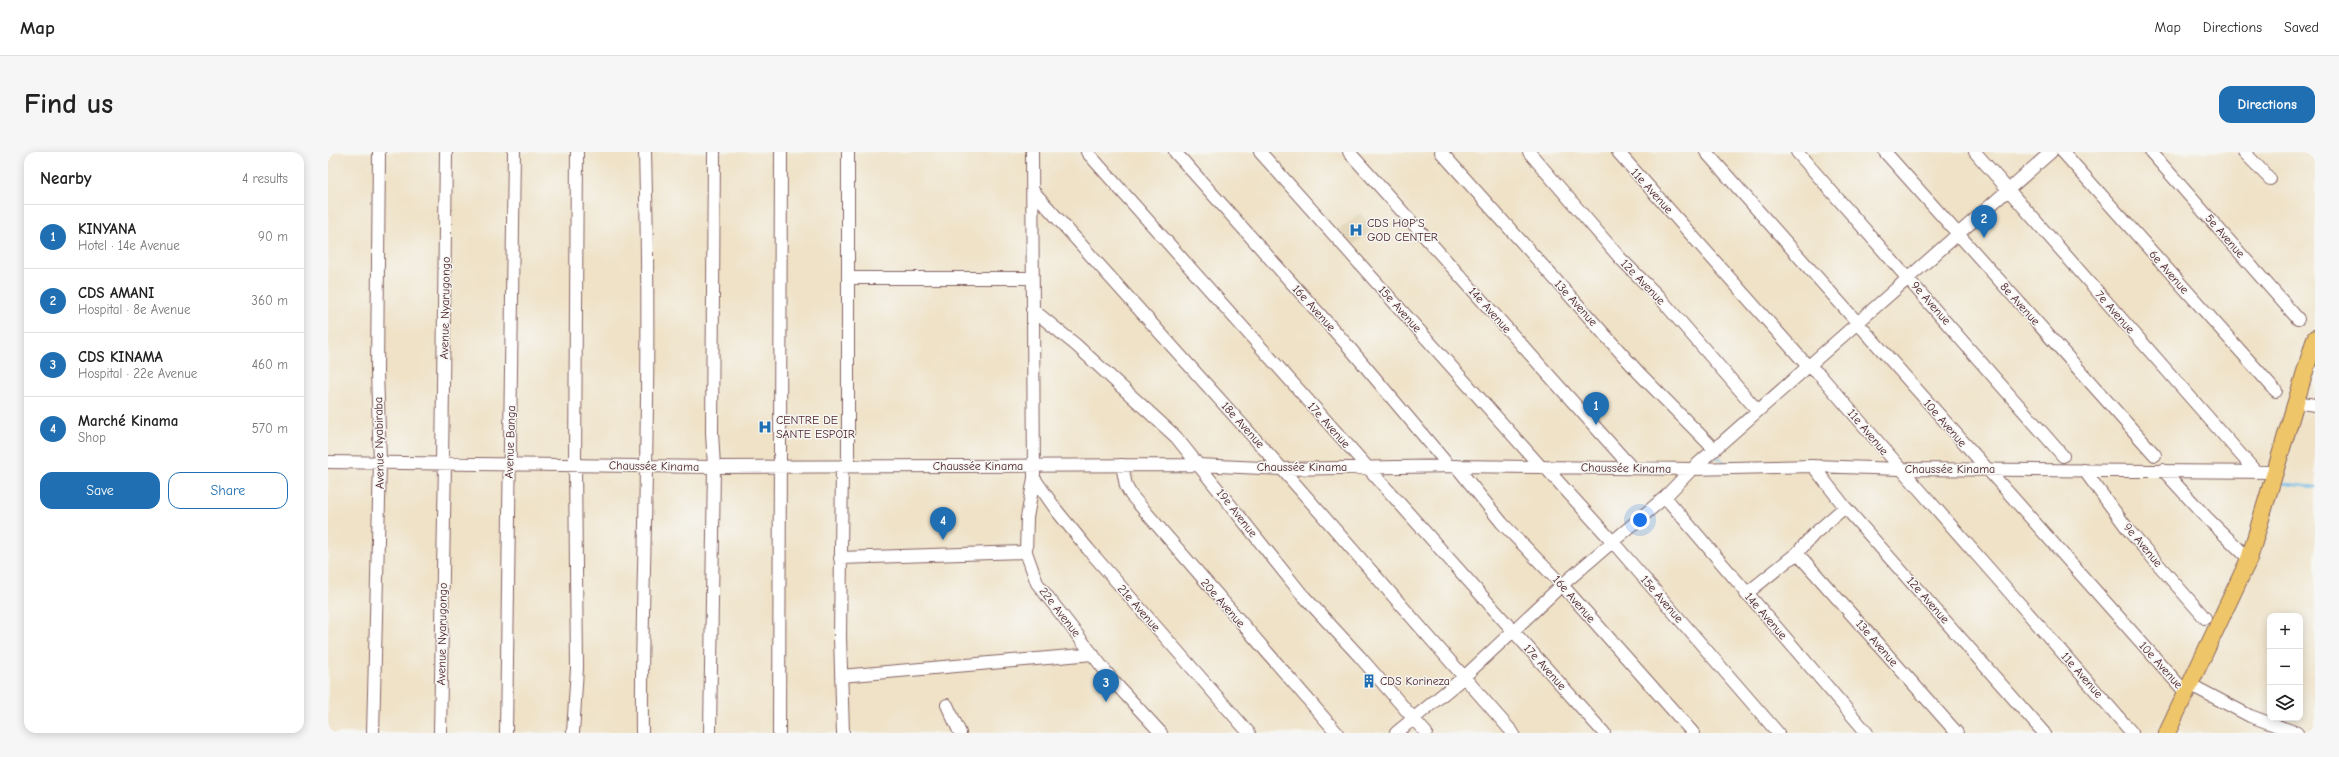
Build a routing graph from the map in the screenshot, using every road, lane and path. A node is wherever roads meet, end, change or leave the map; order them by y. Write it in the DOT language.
graph roads {
  1 [pos="379,152"];
  2 [pos="446,152"];
  3 [pos="514,152"];
  4 [pos="577,152"];
  5 [pos="645,152"];
  6 [pos="714,152"];
  7 [pos="781,152"];
  8 [pos="848,152"];
  9 [pos="1032,152"];
  10 [pos="1086,152"];
  11 [pos="1175,152"];
  12 [pos="1260,152"];
  13 [pos="1349,152"];
  14 [pos="1441,152"];
  15 [pos="1529,152"];
  16 [pos="1618,152"];
  17 [pos="1706,152"];
  18 [pos="1797,152"];
  19 [pos="1885,152"];
  20 [pos="1975,152"];
  21 [pos="2051,152"];
  22 [pos="2063,152"];
  23 [pos="2151,152"];
  24 [pos="2244,152"];
  25 [pos="2270,179"];
  26 [pos="2007,188"];
  27 [pos="1033,191"];
  28 [pos="1956,233"];
  29 [pos="1907,275"];
  30 [pos="850,278"];
  31 [pos="1032,278"];
  32 [pos="1032,309"];
  33 [pos="2298,319"];
  34 [pos="1856,322"];
  35 [pos="2315,338"];
  36 [pos="1807,365"];
  37 [pos="2276,391"];
  38 [pos="2295,402"];
  39 [pos="2315,405"];
  40 [pos="1757,409"];
  41 [pos="1713,448"];
  42 [pos="2063,456"];
  43 [pos="2155,456"];
  44 [pos="328,462"];
  45 [pos="380,462"];
  46 [pos="444,463"];
  47 [pos="509,463"];
  48 [pos="575,465"];
  49 [pos="1122,465"];
  50 [pos="1198,465"];
  51 [pos="779,466"];
  52 [pos="845,466"];
  53 [pos="1032,466"];
  54 [pos="1453,466"];
  55 [pos="1813,466"];
  56 [pos="646,467"];
  57 [pos="714,467"];
  58 [pos="1368,467"];
  59 [pos="1543,467"];
  60 [pos="1282,468"];
  61 [pos="1632,468"];
  62 [pos="1985,468"];
  63 [pos="1692,469"];
  64 [pos="1900,469"];
  65 [pos="2084,470"];
  66 [pos="2162,470"];
  67 [pos="2256,472"];
  68 [pos="2276,472"];
  69 [pos="1034,478"];
  70 [pos="1665,498"];
  71 [pos="1845,506"];
  72 [pos="1612,541"];
  73 [pos="1026,552"];
  74 [pos="1796,554"];
  75 [pos="840,558"];
  76 [pos="2249,559"];
  77 [pos="1562,585"];
  78 [pos="1746,594"];
  79 [pos="2206,618"];
  80 [pos="1513,631"];
  81 [pos="1093,654"];
  82 [pos="840,676"];
  83 [pos="1464,677"];
  84 [pos="2189,689"];
  85 [pos="947,705"];
  86 [pos="1413,717"];
  87 [pos="373,733"];
  88 [pos="440,733"];
  89 [pos="506,733"];
  90 [pos="573,733"];
  91 [pos="642,733"];
  92 [pos="710,733"];
  93 [pos="779,733"];
  94 [pos="842,733"];
  95 [pos="960,733"];
  96 [pos="1161,733"];
  97 [pos="1249,733"];
  98 [pos="1337,733"];
  99 [pos="1396,733"];
  100 [pos="1426,733"];
  101 [pos="1513,733"];
  102 [pos="1604,733"];
  103 [pos="1693,733"];
  104 [pos="1778,733"];
  105 [pos="1867,733"];
  106 [pos="1957,733"];
  107 [pos="2044,733"];
  108 [pos="2132,733"];
  109 [pos="2167,733"];
  110 [pos="2297,733"];
  1 -- 45 [label="street, Avenue Nyabiraba"];
  2 -- 46 [label="street, Avenue Nyarugongo"];
  3 -- 47 [label="street, Avenue Banga"];
  4 -- 48 [label="street"];
  5 -- 56 [label="street"];
  6 -- 57 [label="street"];
  7 -- 51 [label="street"];
  8 -- 30 [label="street"];
  9 -- 27 [label="street, 22e Avenue"];
  10 -- 58 [label="street, 17e Avenue"];
  11 -- 54 [label="street, 16e Avenue"];
  12 -- 59 [label="street, 15e Avenue"];
  13 -- 61 [label="street, 14e Avenue"];
  14 -- 41 [label="street, 13e Avenue"];
  15 -- 40 [label="street, 12e Avenue"];
  16 -- 36 [label="street, 11e Avenue"];
  17 -- 34 [label="street, 10e Avenue"];
  18 -- 29 [label="street, 9e Avenue"];
  19 -- 28 [label="street, 8e Avenue"];
  20 -- 26 [label="street, 7e Avenue"];
  21 -- 26 [label="street"];
  22 -- 37 [label="street, 6e Avenue"];
  23 -- 33 [label="street, 5e Avenue"];
  24 -- 25 [label="street"];
  26 -- 28 [label="street"];
  26 -- 67 [label="street, 7e Avenue"];
  27 -- 31 [label="street, 22e Avenue"];
  27 -- 60 [label="street, 18e Avenue"];
  28 -- 29 [label="street"];
  28 -- 43 [label="street, 8e Avenue"];
  29 -- 34 [label="street"];
  29 -- 42 [label="street, 9e Avenue"];
  30 -- 31 [label="street"];
  30 -- 52 [label="street"];
  31 -- 32 [label="street, 22e Avenue"];
  32 -- 50 [label="street, 19e Avenue"];
  32 -- 53 [label="street, 22e Avenue"];
  34 -- 36 [label="street"];
  34 -- 62 [label="street, 10e Avenue"];
  35 -- 38 [label="main road"];
  36 -- 40 [label="street"];
  36 -- 64 [label="street, 11e Avenue"];
  38 -- 39 [label="street"];
  38 -- 68 [label="main road"];
  40 -- 41 [label="street"];
  41 -- 63 [label="street"];
  44 -- 45 [label="street, Chaussée Kinama"];
  45 -- 46 [label="street, Chaussée Kinama"];
  45 -- 87 [label="street, Avenue Nyabiraba"];
  46 -- 47 [label="street, Chaussée Kinama"];
  46 -- 88 [label="street, Avenue Nyarugongo"];
  47 -- 48 [label="street, Chaussée Kinama"];
  47 -- 89 [label="street, Avenue Banga"];
  48 -- 56 [label="street, Chaussée Kinama"];
  48 -- 90 [label="street"];
  49 -- 50 [label="street, Chaussée Kinama"];
  49 -- 53 [label="street, Chaussée Kinama"];
  49 -- 98 [label="street, 20e Avenue"];
  50 -- 60 [label="street, Chaussée Kinama"];
  50 -- 86 [label="street, 19e Avenue"];
  51 -- 52 [label="street, Chaussée Kinama"];
  51 -- 57 [label="street, Chaussée Kinama"];
  51 -- 93 [label="street"];
  52 -- 53 [label="street, Chaussée Kinama"];
  52 -- 75 [label="street"];
  53 -- 69 [label="street, 22e Avenue"];
  54 -- 58 [label="street, Chaussée Kinama"];
  54 -- 59 [label="street, Chaussée Kinama"];
  54 -- 77 [label="street, 16e Avenue"];
  55 -- 63 [label="street, Chaussée Kinama"];
  55 -- 64 [label="street, Chaussée Kinama"];
  55 -- 71 [label="street, 12e Avenue"];
  56 -- 57 [label="street, Chaussée Kinama"];
  56 -- 91 [label="street"];
  57 -- 92 [label="street"];
  58 -- 60 [label="street, Chaussée Kinama"];
  58 -- 80 [label="street, 17e Avenue"];
  59 -- 61 [label="street, Chaussée Kinama"];
  59 -- 72 [label="street, 15e Avenue"];
  60 -- 83 [label="street, 18e Avenue"];
  61 -- 63 [label="street, Chaussée Kinama"];
  62 -- 64 [label="street, Chaussée Kinama"];
  62 -- 65 [label="street, Chaussée Kinama"];
  62 -- 84 [label="street, 10e Avenue"];
  63 -- 70 [label="street"];
  64 -- 108 [label="street, 11e Avenue"];
  65 -- 66 [label="street, Chaussée Kinama"];
  65 -- 79 [label="street, 9e Avenue"];
  66 -- 67 [label="street, Chaussée Kinama"];
  66 -- 76 [label="street"];
  67 -- 68 [label="street, Chaussée Kinama"];
  68 -- 76 [label="main road"];
  69 -- 73 [label="street, 22e Avenue"];
  69 -- 97 [label="street, 21e Avenue"];
  70 -- 72 [label="street"];
  70 -- 78 [label="street, 14e Avenue"];
  71 -- 74 [label="street"];
  71 -- 107 [label="street, 12e Avenue"];
  72 -- 77 [label="street"];
  72 -- 104 [label="street, 15e Avenue"];
  73 -- 75 [label="street"];
  73 -- 81 [label="street, 22e Avenue"];
  74 -- 78 [label="street"];
  74 -- 106 [label="street, 13e Avenue"];
  75 -- 82 [label="street"];
  76 -- 84 [label="main road"];
  77 -- 80 [label="street"];
  77 -- 103 [label="street, 16e Avenue"];
  78 -- 105 [label="street, 14e Avenue"];
  80 -- 83 [label="street"];
  80 -- 102 [label="street, 17e Avenue"];
  81 -- 82 [label="street"];
  81 -- 96 [label="street, 22e Avenue"];
  82 -- 94 [label="street"];
  83 -- 86 [label="street"];
  83 -- 101 [label="street, 18e Avenue"];
  84 -- 109 [label="main road"];
  84 -- 110 [label="street"];
  85 -- 95 [label="street"];
  86 -- 99 [label="street"];
  86 -- 100 [label="street, 19e Avenue"];
}
